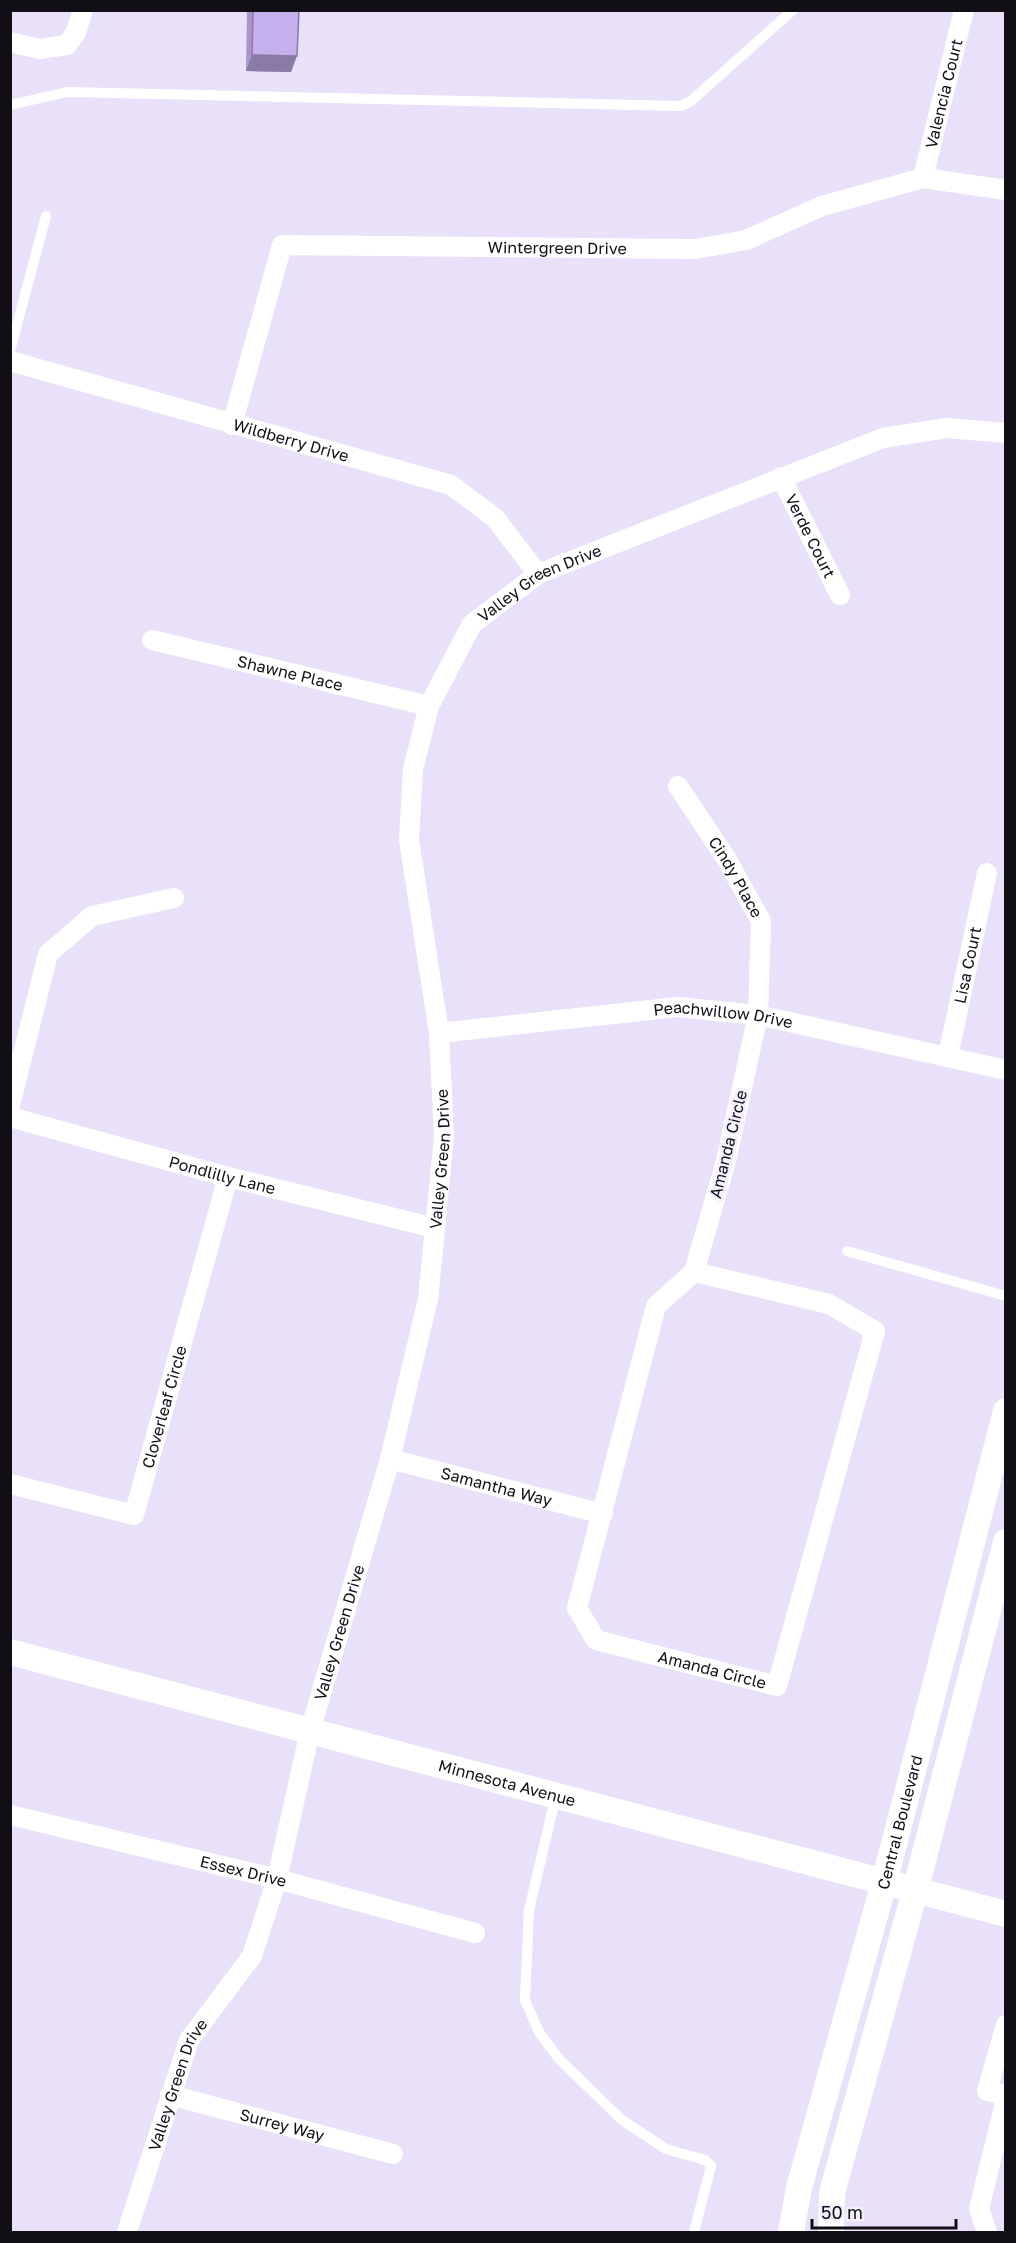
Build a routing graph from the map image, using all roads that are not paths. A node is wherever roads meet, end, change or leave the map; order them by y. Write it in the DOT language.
graph roads {
  1 [pos="83,10"];
  2 [pos="793,10"];
  3 [pos="964,10"];
  4 [pos="10,42"];
  5 [pos="10,105"];
  6 [pos="923,178"];
  7 [pos="1005,190"];
  8 [pos="46,216"];
  9 [pos="10,351"];
  10 [pos="10,361"];
  11 [pos="232,425"];
  12 [pos="1005,433"];
  13 [pos="781,477"];
  14 [pos="538,574"];
  15 [pos="840,595"];
  16 [pos="152,640"];
  17 [pos="429,706"];
  18 [pos="678,786"];
  19 [pos="987,873"];
  20 [pos="174,898"];
  21 [pos="758,1015"];
  22 [pos="439,1033"];
  23 [pos="948,1056"];
  24 [pos="1005,1070"];
  25 [pos="10,1105"];
  26 [pos="10,1118"];
  27 [pos="228,1177"];
  28 [pos="435,1228"];
  29 [pos="848,1251"];
  30 [pos="694,1272"];
  31 [pos="1005,1296"];
  32 [pos="1005,1411"];
  33 [pos="390,1459"];
  34 [pos="10,1484"];
  35 [pos="603,1514"];
  36 [pos="1005,1542"];
  37 [pos="10,1652"];
  38 [pos="310,1731"];
  39 [pos="556,1794"];
  40 [pos="10,1815"];
  41 [pos="276,1879"];
  42 [pos="884,1883"];
  43 [pos="915,1891"];
  44 [pos="1005,1914"];
  45 [pos="475,1933"];
  46 [pos="1005,2025"];
  47 [pos="170,2095"];
  48 [pos="1005,2097"];
  49 [pos="393,2154"];
  50 [pos="127,2232"];
  51 [pos="694,2232"];
  52 [pos="791,2232"];
  53 [pos="831,2232"];
  54 [pos="987,2232"];
  1 -- 4 [label="street"];
  2 -- 5 [label="lane"];
  3 -- 6 [label="street, Valencia Court"];
  6 -- 7 [label="street, Wintergreen Drive"];
  6 -- 11 [label="street, Wintergreen Drive"];
  8 -- 9 [label="lane"];
  10 -- 11 [label="street, Wildberry Drive"];
  11 -- 14 [label="street, Wildberry Drive"];
  12 -- 13 [label="street, Valley Green Drive"];
  13 -- 14 [label="street, Valley Green Drive"];
  13 -- 15 [label="street, Verde Court"];
  14 -- 17 [label="street, Valley Green Drive"];
  16 -- 17 [label="street, Shawne Place"];
  17 -- 22 [label="street, Valley Green Drive"];
  18 -- 21 [label="street, Cindy Place"];
  19 -- 23 [label="street, Lisa Court"];
  20 -- 25 [label="street"];
  21 -- 22 [label="street, Peachwillow Drive"];
  21 -- 23 [label="street, Peachwillow Drive"];
  21 -- 30 [label="street, Amanda Circle"];
  22 -- 28 [label="street, Valley Green Drive"];
  23 -- 24 [label="street, Peachwillow Drive"];
  26 -- 27 [label="street, Pondlilly Lane"];
  27 -- 28 [label="street, Pondlilly Lane"];
  27 -- 34 [label="street, Cloverleaf Circle"];
  28 -- 33 [label="street, Valley Green Drive"];
  29 -- 31 [label="lane"];
  30 -- 35 [label="street, Amanda Circle"];
  30 -- 35 [label="street, Amanda Circle"];
  32 -- 42 [label="street, Central Boulevard"];
  33 -- 35 [label="street, Samantha Way"];
  33 -- 38 [label="street, Valley Green Drive"];
  36 -- 43 [label="street, Central Boulevard"];
  37 -- 38 [label="street, Minnesota Avenue"];
  38 -- 39 [label="street, Minnesota Avenue"];
  38 -- 41 [label="street, Valley Green Drive"];
  39 -- 42 [label="street, Minnesota Avenue"];
  39 -- 51 [label="lane"];
  40 -- 41 [label="street, Essex Drive"];
  41 -- 45 [label="street, Essex Drive"];
  41 -- 47 [label="street, Valley Green Drive"];
  42 -- 43 [label="street, Minnesota Avenue"];
  42 -- 52 [label="street, Central Boulevard"];
  43 -- 44 [label="street, Minnesota Avenue"];
  43 -- 53 [label="street, Central Boulevard"];
  46 -- 48 [label="street"];
  47 -- 49 [label="street, Surrey Way"];
  47 -- 50 [label="street, Valley Green Drive"];
  48 -- 54 [label="street"];
}
